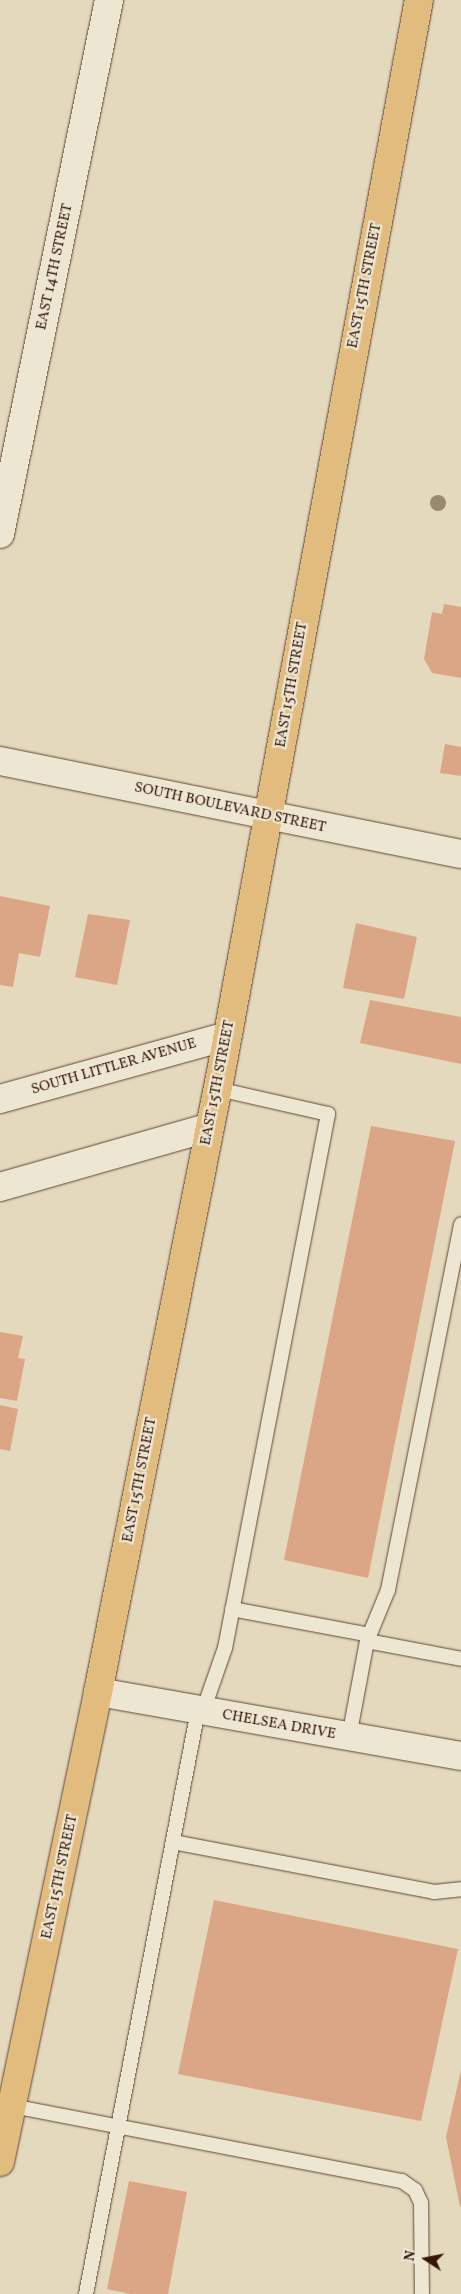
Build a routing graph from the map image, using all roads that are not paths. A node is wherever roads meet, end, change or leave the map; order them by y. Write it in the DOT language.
graph roads {
  1 [pos="109,0"];
  2 [pos="419,0"];
  3 [pos="0,534"];
  4 [pos="0,761"];
  5 [pos="267,816"];
  6 [pos="461,854"];
  7 [pos="227,1036"];
  8 [pos="218,1089"];
  9 [pos="0,1099"];
  10 [pos="210,1127"];
  11 [pos="0,1187"];
  12 [pos="461,1224"];
  13 [pos="232,1609"];
  14 [pos="369,1638"];
  15 [pos="461,1659"];
  16 [pos="98,1692"];
  17 [pos="201,1710"];
  18 [pos="349,1737"];
  19 [pos="461,1756"];
  20 [pos="173,1842"];
  21 [pos="461,1889"];
  22 [pos="12,2106"];
  23 [pos="118,2127"];
  24 [pos="0,2162"];
  25 [pos="86,2294"];
  26 [pos="422,2294"];
  1 -- 3 [label="street, EAST 14TH STREET"];
  2 -- 5 [label="main road, EAST 15TH STREET"];
  4 -- 5 [label="street, SOUTH BOULEVARD STREET"];
  5 -- 6 [label="street, SOUTH BOULEVARD STREET"];
  5 -- 7 [label="main road, EAST 15TH STREET"];
  7 -- 8 [label="main road, EAST 15TH STREET"];
  7 -- 9 [label="street, SOUTH LITTLER AVENUE"];
  8 -- 10 [label="main road, EAST 15TH STREET"];
  8 -- 13 [label="lane"];
  10 -- 11 [label="street"];
  10 -- 16 [label="main road, EAST 15TH STREET"];
  12 -- 14 [label="lane"];
  13 -- 14 [label="lane"];
  13 -- 17 [label="lane"];
  14 -- 15 [label="lane"];
  14 -- 18 [label="lane"];
  16 -- 17 [label="street, CHELSEA DRIVE"];
  16 -- 22 [label="main road, EAST 15TH STREET"];
  17 -- 18 [label="street, CHELSEA DRIVE"];
  17 -- 20 [label="lane"];
  18 -- 19 [label="street, CHELSEA DRIVE"];
  20 -- 21 [label="lane"];
  20 -- 23 [label="lane"];
  22 -- 23 [label="lane"];
  22 -- 24 [label="main road, EAST 15TH STREET"];
  23 -- 25 [label="lane"];
  23 -- 26 [label="lane"];
}
